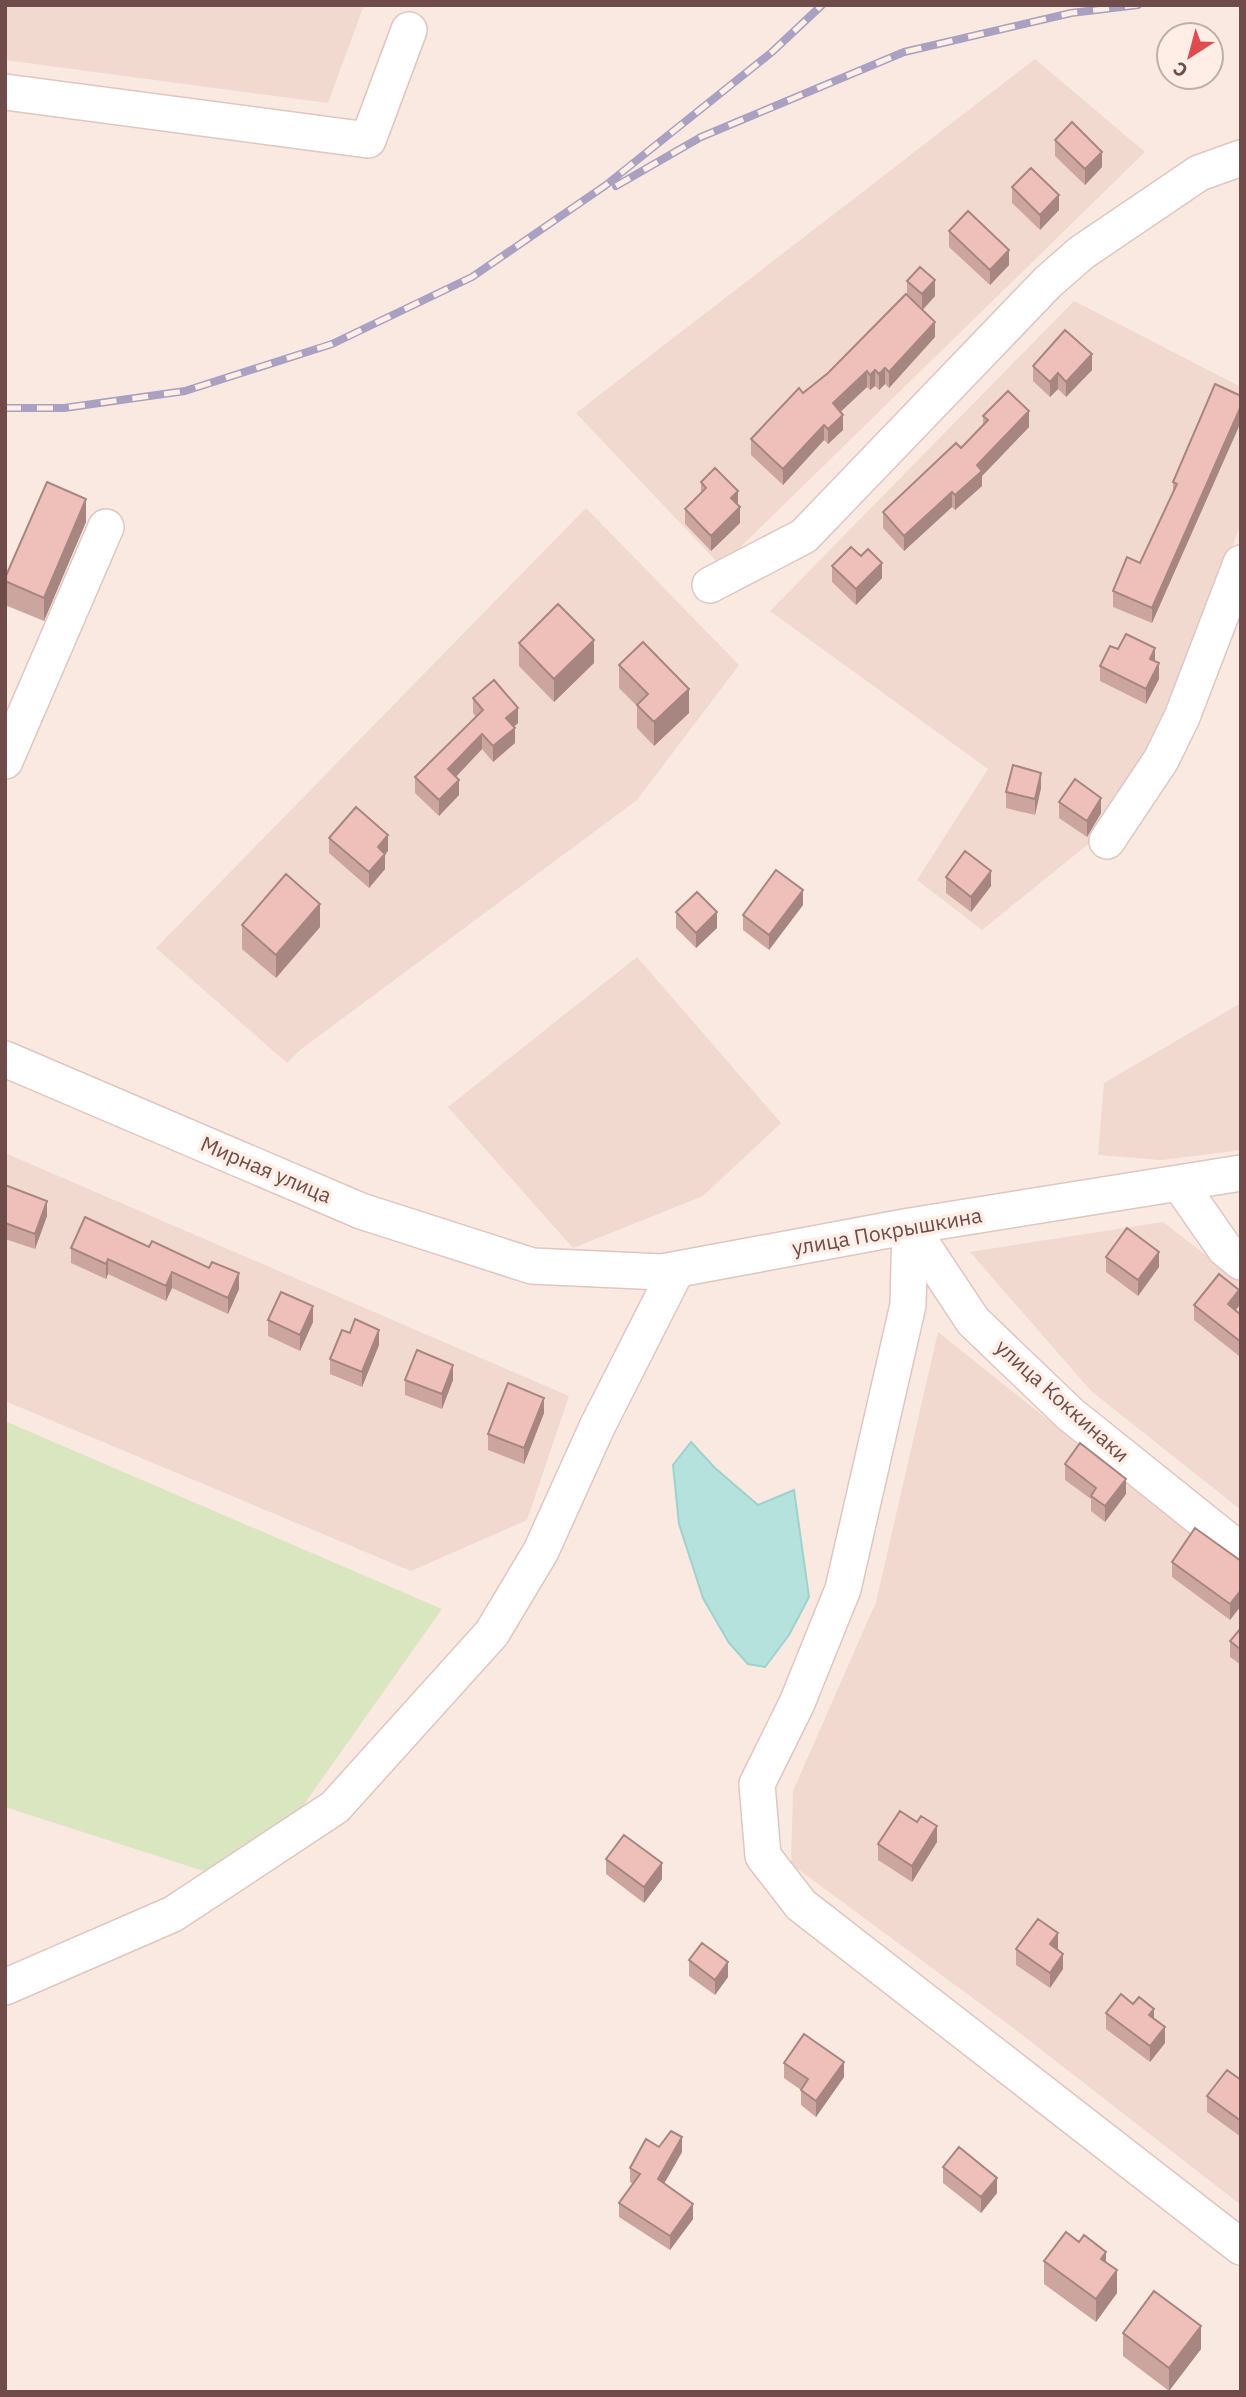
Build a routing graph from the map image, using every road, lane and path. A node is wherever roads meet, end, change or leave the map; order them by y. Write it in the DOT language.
graph roads {
  1 [pos="409,30"];
  2 [pos="5,92"];
  3 [pos="1241,158"];
  4 [pos="106,527"];
  5 [pos="1241,563"];
  6 [pos="710,585"];
  7 [pos="5,761"];
  8 [pos="1107,841"];
  9 [pos="5,1059"];
  10 [pos="1241,1173"];
  11 [pos="1179,1183"];
  12 [pos="910,1226"];
  13 [pos="1241,1262"];
  14 [pos="532,1266"];
  15 [pos="677,1269"];
  16 [pos="1241,1551"];
  17 [pos="5,1987"];
  18 [pos="1241,2247"];
  1 -- 2 [label="street"];
  3 -- 6 [label="street"];
  4 -- 7 [label="street"];
  5 -- 8 [label="street"];
  9 -- 14 [label="street, Мирная улица"];
  10 -- 11 [label="street, улица Покрышкина"];
  11 -- 12 [label="street, улица Покрышкина"];
  11 -- 13 [label="street"];
  12 -- 15 [label="street, улица Покрышкина"];
  12 -- 16 [label="street, улица Коккинаки"];
  12 -- 18 [label="street"];
  14 -- 15 [label="street, улица Покрышкина"];
  15 -- 17 [label="street"];
}
